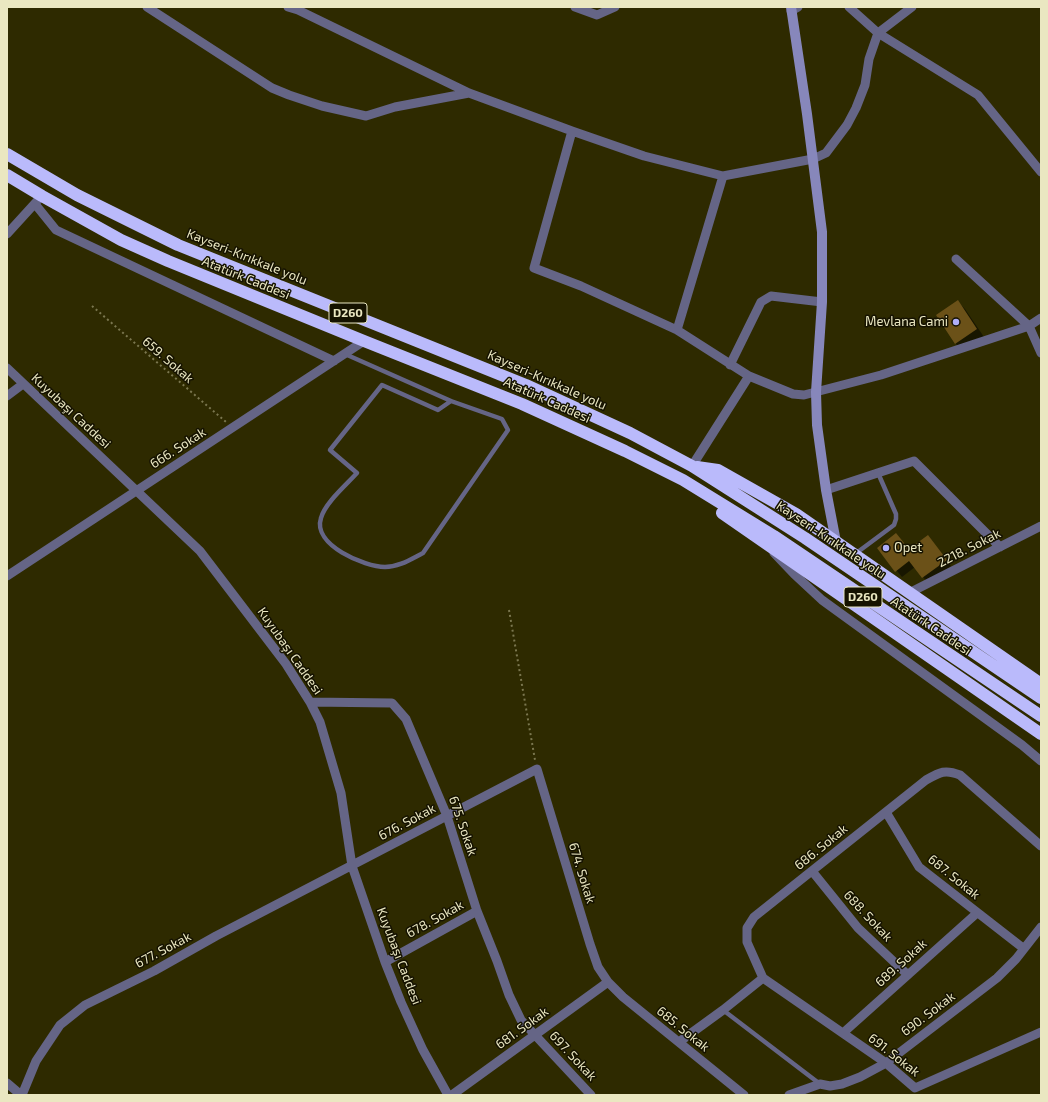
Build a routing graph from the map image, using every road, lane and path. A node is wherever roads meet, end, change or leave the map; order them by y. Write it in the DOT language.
graph roads {
  1 [pos="147,7"];
  2 [pos="288,7"];
  3 [pos="575,7"];
  4 [pos="615,7"];
  5 [pos="849,7"];
  6 [pos="912,7"];
  7 [pos="793,8"];
  8 [pos="878,32"];
  9 [pos="469,93"];
  10 [pos="572,130"];
  11 [pos="7,154"];
  12 [pos="813,159"];
  13 [pos="1041,172"];
  14 [pos="7,175"];
  15 [pos="723,176"];
  16 [pos="38,200"];
  17 [pos="7,234"];
  18 [pos="956,259"];
  19 [pos="822,302"];
  20 [pos="92,306"];
  21 [pos="1041,318"];
  22 [pos="1029,326"];
  23 [pos="677,330"];
  24 [pos="364,341"];
  25 [pos="1041,353"];
  26 [pos="345,354"];
  27 [pos="334,361"];
  28 [pos="730,365"];
  29 [pos="7,368"];
  30 [pos="749,376"];
  31 [pos="23,384"];
  32 [pos="816,392"];
  33 [pos="7,396"];
  34 [pos="450,401"];
  35 [pos="233,428"];
  36 [pos="692,466"];
  37 [pos="878,473"];
  38 [pos="683,480"];
  39 [pos="826,490"];
  40 [pos="137,491"];
  41 [pos="1041,526"];
  42 [pos="836,542"];
  43 [pos="766,543"];
  44 [pos="1000,547"];
  45 [pos="854,555"];
  46 [pos="7,576"];
  47 [pos="909,594"];
  48 [pos="509,610"];
  49 [pos="1041,684"];
  50 [pos="1041,698"];
  51 [pos="310,702"];
  52 [pos="1041,716"];
  53 [pos="1041,734"];
  54 [pos="1041,761"];
  55 [pos="537,769"];
  56 [pos="886,812"];
  57 [pos="447,816"];
  58 [pos="1041,846"];
  59 [pos="352,866"];
  60 [pos="812,871"];
  61 [pos="477,912"];
  62 [pos="977,913"];
  63 [pos="1041,927"];
  64 [pos="1023,948"];
  65 [pos="385,962"];
  66 [pos="908,975"];
  67 [pos="763,978"];
  68 [pos="608,982"];
  69 [pos="723,1010"];
  70 [pos="1041,1032"];
  71 [pos="843,1033"];
  72 [pos="535,1035"];
  73 [pos="679,1042"];
  74 [pos="886,1063"];
  75 [pos="7,1083"];
  76 [pos="820,1084"];
  77 [pos="22,1095"];
  78 [pos="448,1095"];
  79 [pos="452,1095"];
  80 [pos="591,1095"];
  81 [pos="744,1095"];
  82 [pos="789,1095"];
  1 -- 9 [label="street"];
  2 -- 9 [label="street"];
  3 -- 4 [label="street"];
  5 -- 8 [label="street"];
  6 -- 8 [label="street"];
  7 -- 12 [label="street"];
  8 -- 12 [label="street"];
  8 -- 13 [label="street"];
  9 -- 10 [label="street"];
  10 -- 15 [label="street"];
  10 -- 23 [label="street"];
  11 -- 36 [label="highway, Kayseri-Kırıkkale yolu / D260"];
  12 -- 15 [label="street"];
  12 -- 19 [label="street"];
  14 -- 16 [label="highway, Atatürk Caddesi / D260"];
  15 -- 23 [label="street"];
  16 -- 17 [label="street"];
  16 -- 24 [label="highway, Atatürk Caddesi / D260"];
  16 -- 27 [label="street"];
  18 -- 22 [label="street"];
  19 -- 28 [label="street"];
  19 -- 32 [label="street"];
  20 -- 35 [label="path, 659. Sokak"];
  21 -- 22 [label="street"];
  22 -- 25 [label="street"];
  22 -- 32 [label="street"];
  23 -- 28 [label="street"];
  24 -- 26 [label="street, 666. Sokak"];
  24 -- 38 [label="highway, Atatürk Caddesi / D260"];
  26 -- 27 [label="street, 666. Sokak"];
  26 -- 34 [label="lane"];
  27 -- 35 [label="street, 666. Sokak"];
  28 -- 30 [label="street"];
  29 -- 31 [label="street, Kuyubaşı Caddesi"];
  30 -- 32 [label="street"];
  30 -- 36 [label="street"];
  31 -- 33 [label="street"];
  31 -- 40 [label="street, Kuyubaşı Caddesi"];
  32 -- 39 [label="street"];
  34 -- 34 [label="lane"];
  35 -- 40 [label="street, 666. Sokak"];
  36 -- 42 [label="highway"];
  36 -- 50 [label="highway, Kayseri-Kırıkkale yolu / D260"];
  37 -- 39 [label="street"];
  37 -- 44 [label="street"];
  37 -- 45 [label="lane"];
  38 -- 43 [label="highway"];
  38 -- 52 [label="highway, Atatürk Caddesi / D260"];
  39 -- 42 [label="street"];
  40 -- 46 [label="street, 666. Sokak"];
  40 -- 51 [label="street, Kuyubaşı Caddesi"];
  41 -- 44 [label="street, 2218. Sokak"];
  42 -- 45 [label="highway"];
  43 -- 53 [label="highway"];
  43 -- 54 [label="street"];
  44 -- 47 [label="street, 2218. Sokak"];
  45 -- 47 [label="highway"];
  47 -- 49 [label="highway"];
  48 -- 55 [label="path"];
  51 -- 57 [label="street, 675. Sokak"];
  51 -- 59 [label="street, Kuyubaşı Caddesi"];
  55 -- 57 [label="street, 676. Sokak"];
  55 -- 68 [label="street, 674. Sokak"];
  56 -- 58 [label="street, 686. Sokak"];
  56 -- 60 [label="street, 686. Sokak"];
  56 -- 62 [label="street, 687. Sokak"];
  57 -- 59 [label="street, 676. Sokak"];
  57 -- 61 [label="street, 675. Sokak"];
  59 -- 65 [label="street, Kuyubaşı Caddesi"];
  59 -- 77 [label="street, 677. Sokak"];
  60 -- 66 [label="street, 688. Sokak"];
  60 -- 67 [label="street, 686. Sokak"];
  61 -- 65 [label="street, 678. Sokak"];
  61 -- 72 [label="street, 675. Sokak"];
  62 -- 64 [label="street, 687. Sokak"];
  62 -- 66 [label="street, 689. Sokak"];
  63 -- 64 [label="street, 690. Sokak"];
  64 -- 74 [label="street, 690. Sokak"];
  65 -- 78 [label="street, Kuyubaşı Caddesi"];
  66 -- 71 [label="street, 689. Sokak"];
  67 -- 69 [label="street"];
  67 -- 71 [label="street, 691. Sokak"];
  68 -- 72 [label="street, 681. Sokak"];
  68 -- 73 [label="street, 685. Sokak"];
  69 -- 73 [label="street"];
  69 -- 76 [label="lane"];
  70 -- 74 [label="street, 691. Sokak"];
  71 -- 74 [label="street, 691. Sokak"];
  72 -- 79 [label="street, 681. Sokak"];
  72 -- 80 [label="street, 697. Sokak"];
  73 -- 81 [label="street, 685. Sokak"];
  74 -- 76 [label="street, 690. Sokak"];
  75 -- 77 [label="street"];
  76 -- 82 [label="street, 690. Sokak"];
}
